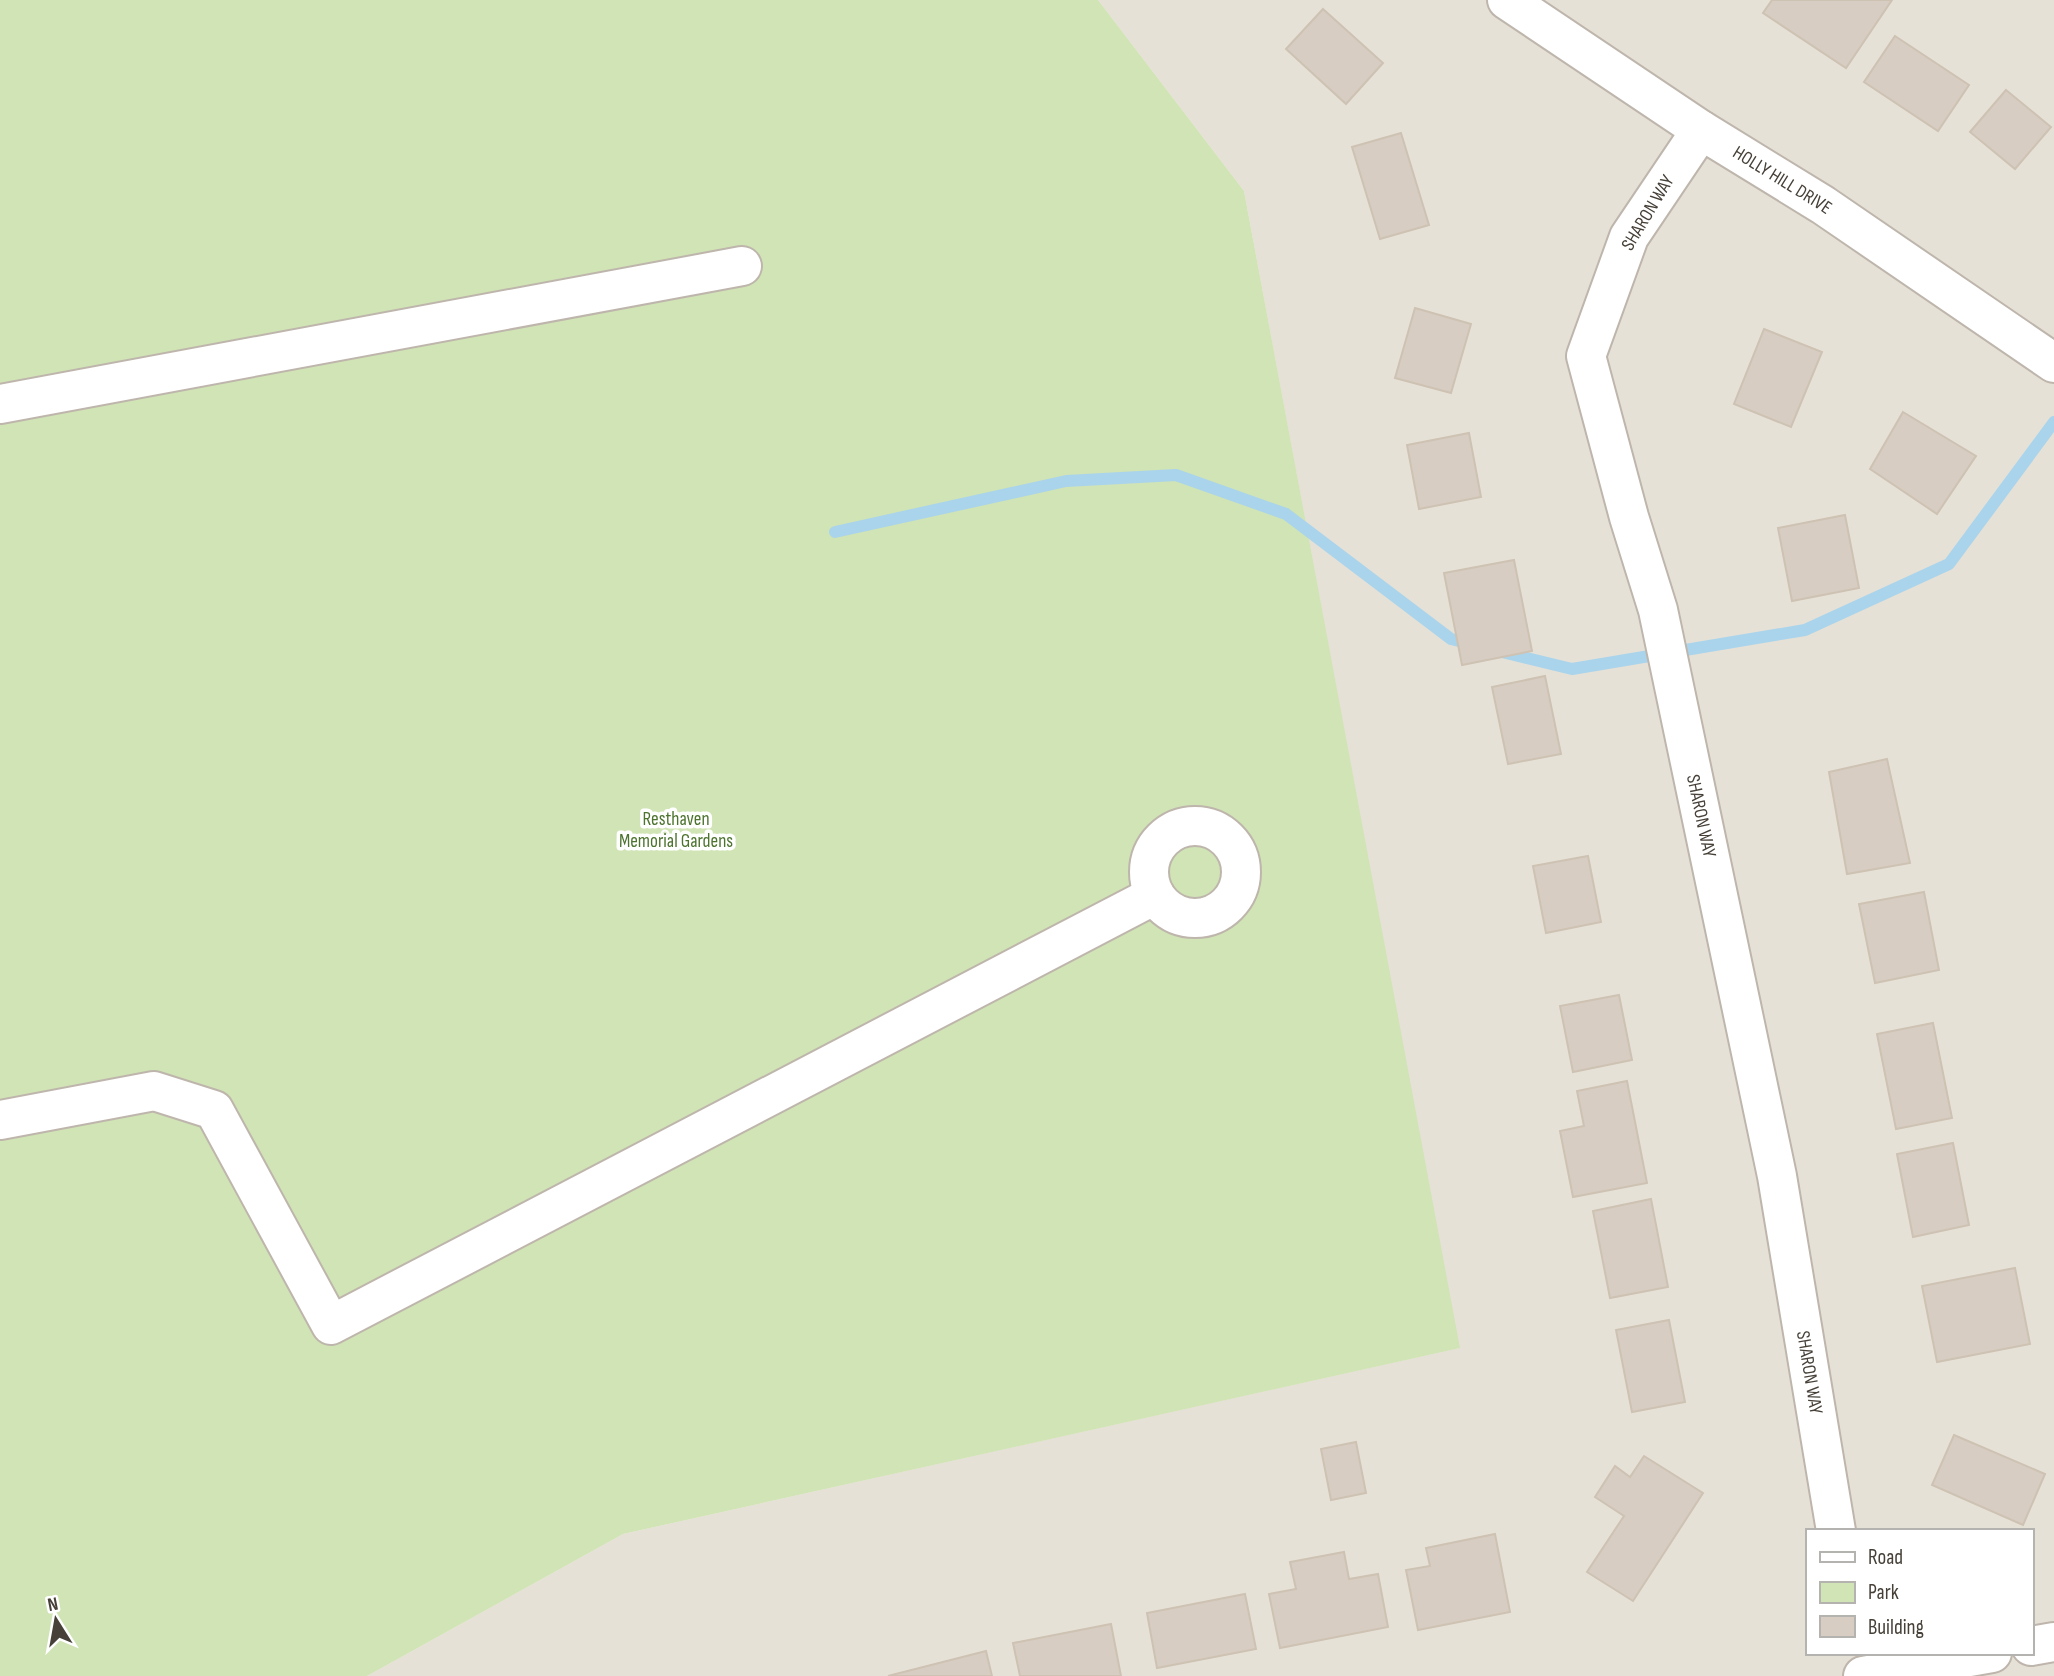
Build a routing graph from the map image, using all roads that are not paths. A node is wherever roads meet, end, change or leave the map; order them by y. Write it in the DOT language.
graph roads {
  1 [pos="1507,0"];
  2 [pos="1701,130"];
  3 [pos="742,266"];
  4 [pos="2054,363"];
  5 [pos="0,404"];
  6 [pos="1155,895"];
  7 [pos="0,1120"];
  8 [pos="1836,1529"];
  9 [pos="2054,1642"];
  10 [pos="2033,1646"];
  11 [pos="1857,1655"];
  12 [pos="1981,1655"];
  13 [pos="1862,1676"];
  1 -- 2 [label="street, HOLLY HILL DRIVE"];
  2 -- 4 [label="street, HOLLY HILL DRIVE"];
  2 -- 8 [label="street, SHARON WAY"];
  3 -- 5 [label="street"];
  6 -- 7 [label="street"];
  9 -- 10 [label="street"];
  11 -- 13 [label="street"];
  12 -- 13 [label="street"];
}
